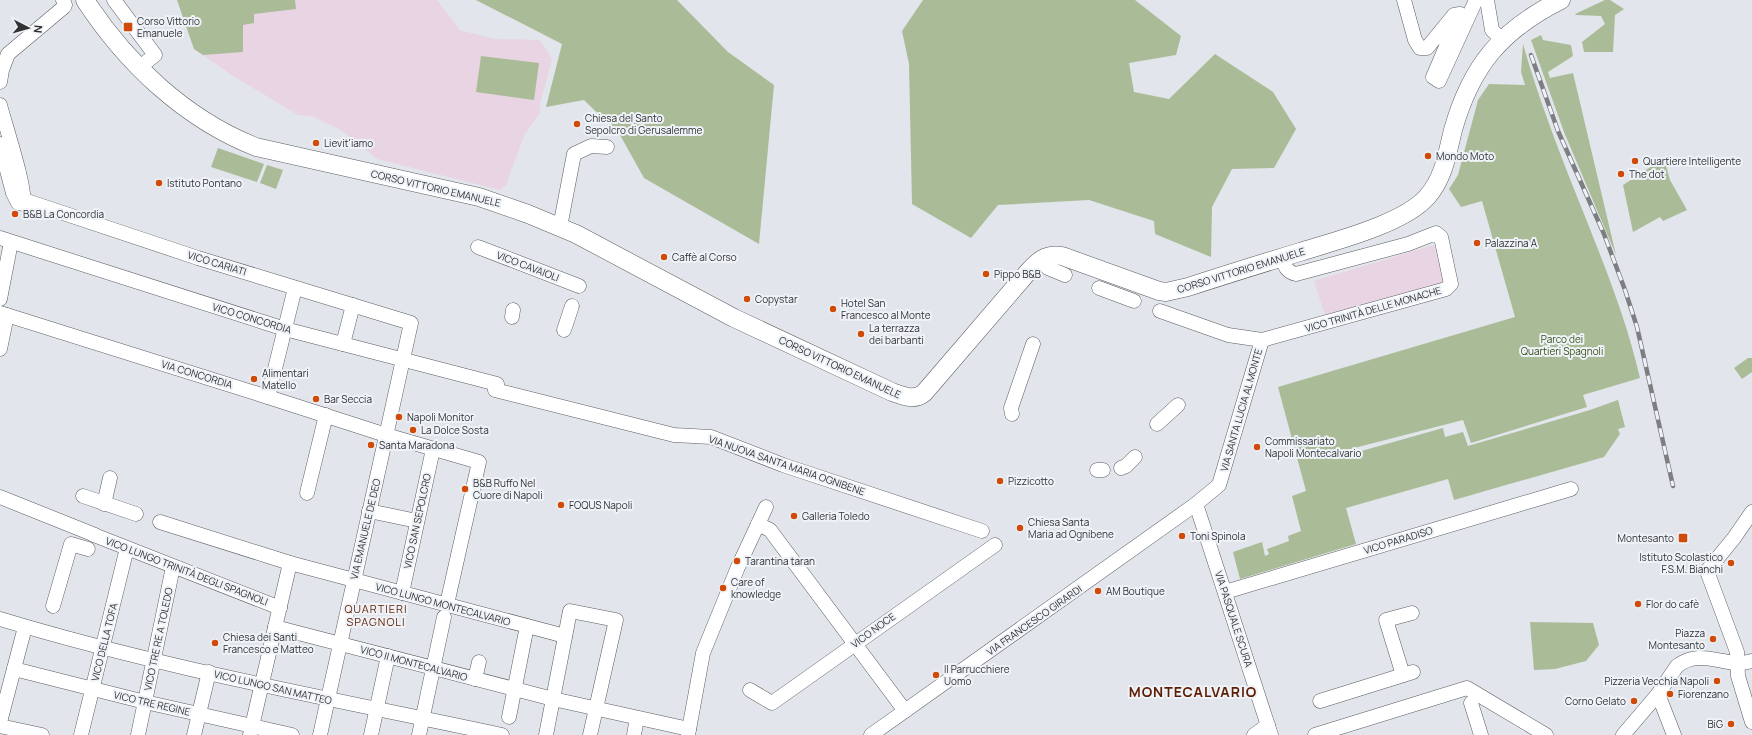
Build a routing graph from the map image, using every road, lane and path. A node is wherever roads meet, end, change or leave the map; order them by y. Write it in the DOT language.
graph roads {
  1 [pos="85,0"];
  2 [pos="114,0"];
  3 [pos="1404,0"];
  4 [pos="1476,0"];
  5 [pos="1487,0"];
  6 [pos="1561,0"];
  7 [pos="64,3"];
  8 [pos="1502,40"];
  9 [pos="2,62"];
  10 [pos="140,67"];
  11 [pos="0,82"];
  12 [pos="0,105"];
  13 [pos="0,144"];
  14 [pos="607,148"];
  15 [pos="24,200"];
  16 [pos="560,227"];
  17 [pos="5,240"];
  18 [pos="478,247"];
  19 [pos="1282,258"];
  20 [pos="1048,268"];
  21 [pos="1065,275"];
  22 [pos="579,286"];
  23 [pos="295,288"];
  24 [pos="1100,288"];
  25 [pos="0,299"];
  26 [pos="1134,301"];
  27 [pos="353,305"];
  28 [pos="572,306"];
  29 [pos="1160,311"];
  30 [pos="4,314"];
  31 [pos="411,323"];
  32 [pos="285,328"];
  33 [pos="564,330"];
  34 [pos="1262,340"];
  35 [pos="343,344"];
  36 [pos="1033,344"];
  37 [pos="0,349"];
  38 [pos="403,361"];
  39 [pos="496,387"];
  40 [pos="268,397"];
  41 [pos="1178,405"];
  42 [pos="1012,414"];
  43 [pos="326,415"];
  44 [pos="1157,424"];
  45 [pos="386,435"];
  46 [pos="433,449"];
  47 [pos="1135,457"];
  48 [pos="1121,468"];
  49 [pos="110,478"];
  50 [pos="1570,489"];
  51 [pos="307,493"];
  52 [pos="82,496"];
  53 [pos="0,497"];
  54 [pos="104,504"];
  55 [pos="1196,504"];
  56 [pos="766,507"];
  57 [pos="369,511"];
  58 [pos="1752,512"];
  59 [pos="136,514"];
  60 [pos="971,516"];
  61 [pos="417,521"];
  62 [pos="160,522"];
  63 [pos="758,524"];
  64 [pos="995,544"];
  65 [pos="127,548"];
  66 [pos="88,549"];
  67 [pos="290,563"];
  68 [pos="173,567"];
  69 [pos="354,580"];
  70 [pos="402,592"];
  71 [pos="1225,592"];
  72 [pos="53,606"];
  73 [pos="280,608"];
  74 [pos="445,611"];
  75 [pos="1412,613"];
  76 [pos="0,619"];
  77 [pos="527,626"];
  78 [pos="25,627"];
  79 [pos="275,627"];
  80 [pos="565,636"];
  81 [pos="855,643"];
  82 [pos="340,644"];
  83 [pos="102,648"];
  84 [pos="388,656"];
  85 [pos="154,660"];
  86 [pos="479,662"];
  87 [pos="1745,662"];
  88 [pos="433,668"];
  89 [pos="14,669"];
  90 [pos="209,672"];
  91 [pos="475,679"];
  92 [pos="261,684"];
  93 [pos="92,689"];
  94 [pos="514,689"];
  95 [pos="750,690"];
  96 [pos="1654,698"];
  97 [pos="327,699"];
  98 [pos="553,699"];
  99 [pos="1320,701"];
  100 [pos="145,702"];
  101 [pos="1471,703"];
  102 [pos="595,709"];
  103 [pos="905,711"];
  104 [pos="199,714"];
  105 [pos="376,715"];
  106 [pos="509,717"];
  107 [pos="422,718"];
  108 [pos="637,718"];
  109 [pos="0,722"];
  110 [pos="1752,722"];
  111 [pos="0,726"];
  112 [pos="1269,730"];
  113 [pos="251,731"];
  114 [pos="464,731"];
  115 [pos="689,732"];
  116 [pos="42,735"];
  117 [pos="81,735"];
  118 [pos="138,735"];
  119 [pos="194,735"];
  120 [pos="292,735"];
  121 [pos="320,735"];
  122 [pos="371,735"];
  123 [pos="418,735"];
  124 [pos="502,735"];
  125 [pos="546,735"];
  126 [pos="590,735"];
  127 [pos="634,735"];
  128 [pos="871,735"];
  129 [pos="1254,735"];
  130 [pos="1315,735"];
  131 [pos="1481,735"];
  132 [pos="1546,735"];
  133 [pos="1623,735"];
  134 [pos="1674,735"];
  1 -- 10 [label="main road, CORSO VITTORIO EMANUELE"];
  2 -- 10 [label="street"];
  3 -- 4 [label="street"];
  5 -- 8 [label="street"];
  6 -- 8 [label="main road, CORSO VITTORIO EMANUELE"];
  7 -- 9 [label="street"];
  8 -- 19 [label="main road, CORSO VITTORIO EMANUELE"];
  9 -- 11 [label="street"];
  10 -- 16 [label="main road, CORSO VITTORIO EMANUELE"];
  12 -- 15 [label="street"];
  13 -- 15 [label="street, VICO CARIATI"];
  14 -- 16 [label="street"];
  15 -- 23 [label="street, VICO CARIATI"];
  16 -- 19 [label="main road, CORSO VITTORIO EMANUELE"];
  17 -- 25 [label="street"];
  17 -- 32 [label="street, VICO CONCORDIA"];
  18 -- 22 [label="street, VICO CAVAIOLI"];
  19 -- 34 [label="street, VICO TRINITÀ DELLE MONACHE"];
  20 -- 21 [label="street"];
  23 -- 27 [label="street, VICO CARIATI"];
  23 -- 32 [label="street"];
  24 -- 26 [label="street"];
  27 -- 31 [label="street, VICO CARIATI"];
  27 -- 35 [label="street"];
  28 -- 33 [label="street"];
  29 -- 34 [label="street, VIA SANTA LUCIA AL MONTE"];
  30 -- 37 [label="street"];
  30 -- 40 [label="street, VIA CONCORDIA"];
  31 -- 38 [label="street, VIA EMANUELE DE DEO"];
  32 -- 35 [label="street, VICO CONCORDIA"];
  32 -- 40 [label="street"];
  34 -- 55 [label="street, VIA SANTA LUCIA AL MONTE"];
  35 -- 38 [label="street, VICO CONCORDIA"];
  36 -- 42 [label="street"];
  38 -- 39 [label="street, VICO CONCORDIA"];
  38 -- 45 [label="street, VIA EMANUELE DE DEO"];
  39 -- 60 [label="street, VIA NUOVA SANTA MARIA OGNIBENE"];
  40 -- 43 [label="street, VIA CONCORDIA"];
  41 -- 44 [label="street"];
  43 -- 45 [label="street, VIA CONCORDIA"];
  43 -- 51 [label="street"];
  45 -- 46 [label="street"];
  45 -- 57 [label="street, VIA EMANUELE DE DEO"];
  46 -- 61 [label="street, VICO SAN SEPOLCRO"];
  46 -- 74 [label="street"];
  47 -- 48 [label="street"];
  49 -- 54 [label="street"];
  50 -- 71 [label="street, VICO PARADISO"];
  52 -- 54 [label="street"];
  53 -- 65 [label="street, VICO LUNGO TRINITÀ DEGLI SPAGNOLI"];
  54 -- 59 [label="street"];
  55 -- 71 [label="street, VIA PASQUALE SCURA"];
  55 -- 103 [label="street, VIA FRANCESCO GIRARDI"];
  56 -- 63 [label="street"];
  57 -- 61 [label="street"];
  57 -- 69 [label="street, VIA EMANUELE DE DEO"];
  58 -- 87 [label="street"];
  61 -- 70 [label="street, VICO SAN SEPOLCRO"];
  62 -- 67 [label="street, VICO LUNGO MONTECALVARIO"];
  63 -- 81 [label="street"];
  63 -- 115 [label="street"];
  64 -- 81 [label="street, VICO NOCE"];
  65 -- 68 [label="street, VICO LUNGO TRINITÀ DEGLI SPAGNOLI"];
  65 -- 83 [label="street, VICO DELLA TOFA"];
  66 -- 72 [label="street"];
  67 -- 69 [label="street, VICO LUNGO MONTECALVARIO"];
  67 -- 73 [label="street"];
  68 -- 73 [label="street, VICO LUNGO TRINITÀ DEGLI SPAGNOLI"];
  68 -- 85 [label="street, VICO TRE RE A TOLEDO"];
  69 -- 70 [label="street, VICO LUNGO MONTECALVARIO"];
  69 -- 82 [label="street, VIA EMANUELE DE DEO"];
  70 -- 74 [label="street, VICO LUNGO MONTECALVARIO"];
  71 -- 112 [label="street, VIA PASQUALE SCURA"];
  73 -- 79 [label="street"];
  74 -- 77 [label="street, VICO LUNGO MONTECALVARIO"];
  74 -- 88 [label="street"];
  75 -- 99 [label="street"];
  76 -- 78 [label="street, VICO LUNGO SAN MATTEO"];
  77 -- 80 [label="street, VICO LUNGO MONTECALVARIO"];
  77 -- 94 [label="street"];
  78 -- 83 [label="street, VICO LUNGO SAN MATTEO"];
  78 -- 89 [label="street"];
  79 -- 82 [label="street, VICO II MONTECALVARIO"];
  79 -- 92 [label="street"];
  80 -- 98 [label="street"];
  80 -- 102 [label="street"];
  81 -- 95 [label="street, VICO NOCE"];
  81 -- 103 [label="street"];
  82 -- 84 [label="street, VICO II MONTECALVARIO"];
  82 -- 97 [label="street, VIA EMANUELE DE DEO"];
  83 -- 85 [label="street, VICO LUNGO SAN MATTEO"];
  83 -- 93 [label="street, VICO DELLA TOFA"];
  84 -- 88 [label="street, VICO II MONTECALVARIO"];
  84 -- 105 [label="street"];
  85 -- 90 [label="street, VICO LUNGO SAN MATTEO"];
  85 -- 100 [label="street, VICO TRE RE A TOLEDO"];
  86 -- 91 [label="street"];
  87 -- 96 [label="street"];
  87 -- 110 [label="street"];
  88 -- 91 [label="street, VICO II MONTECALVARIO"];
  88 -- 107 [label="street"];
  89 -- 93 [label="street, VICO TRE REGINE"];
  89 -- 109 [label="street"];
  90 -- 92 [label="street, VICO LUNGO SAN MATTEO"];
  90 -- 104 [label="street"];
  91 -- 94 [label="street, VICO II MONTECALVARIO"];
  92 -- 97 [label="street, VICO LUNGO SAN MATTEO"];
  92 -- 113 [label="street"];
  93 -- 100 [label="street, VICO TRE REGINE"];
  93 -- 117 [label="street, VICO DELLA TOFA"];
  94 -- 98 [label="street, VICO II MONTECALVARIO"];
  94 -- 106 [label="street"];
  96 -- 133 [label="street"];
  96 -- 134 [label="street"];
  97 -- 105 [label="street, VICO LUNGO SAN MATTEO"];
  97 -- 121 [label="street, VIA EMANUELE DE DEO"];
  98 -- 102 [label="street, VICO II MONTECALVARIO"];
  98 -- 125 [label="street"];
  100 -- 104 [label="street, VICO TRE REGINE"];
  100 -- 118 [label="street, VICO TRE RE A TOLEDO"];
  101 -- 131 [label="street"];
  102 -- 108 [label="street, VICO II MONTECALVARIO"];
  102 -- 126 [label="street"];
  103 -- 128 [label="street, VIA FRANCESCO GIRARDI"];
  104 -- 113 [label="street, VICO TRE REGINE"];
  104 -- 119 [label="street"];
  105 -- 107 [label="street, VICO LUNGO SAN MATTEO"];
  105 -- 122 [label="street"];
  107 -- 114 [label="street, VICO LUNGO SAN MATTEO"];
  107 -- 123 [label="street"];
  108 -- 115 [label="street, VICO II MONTECALVARIO"];
  108 -- 127 [label="street"];
  111 -- 116 [label="street"];
  112 -- 129 [label="street"];
  113 -- 120 [label="street, VICO TRE REGINE"];
  114 -- 124 [label="street, VICO LUNGO SAN MATTEO"];
  130 -- 132 [label="street"];
}
